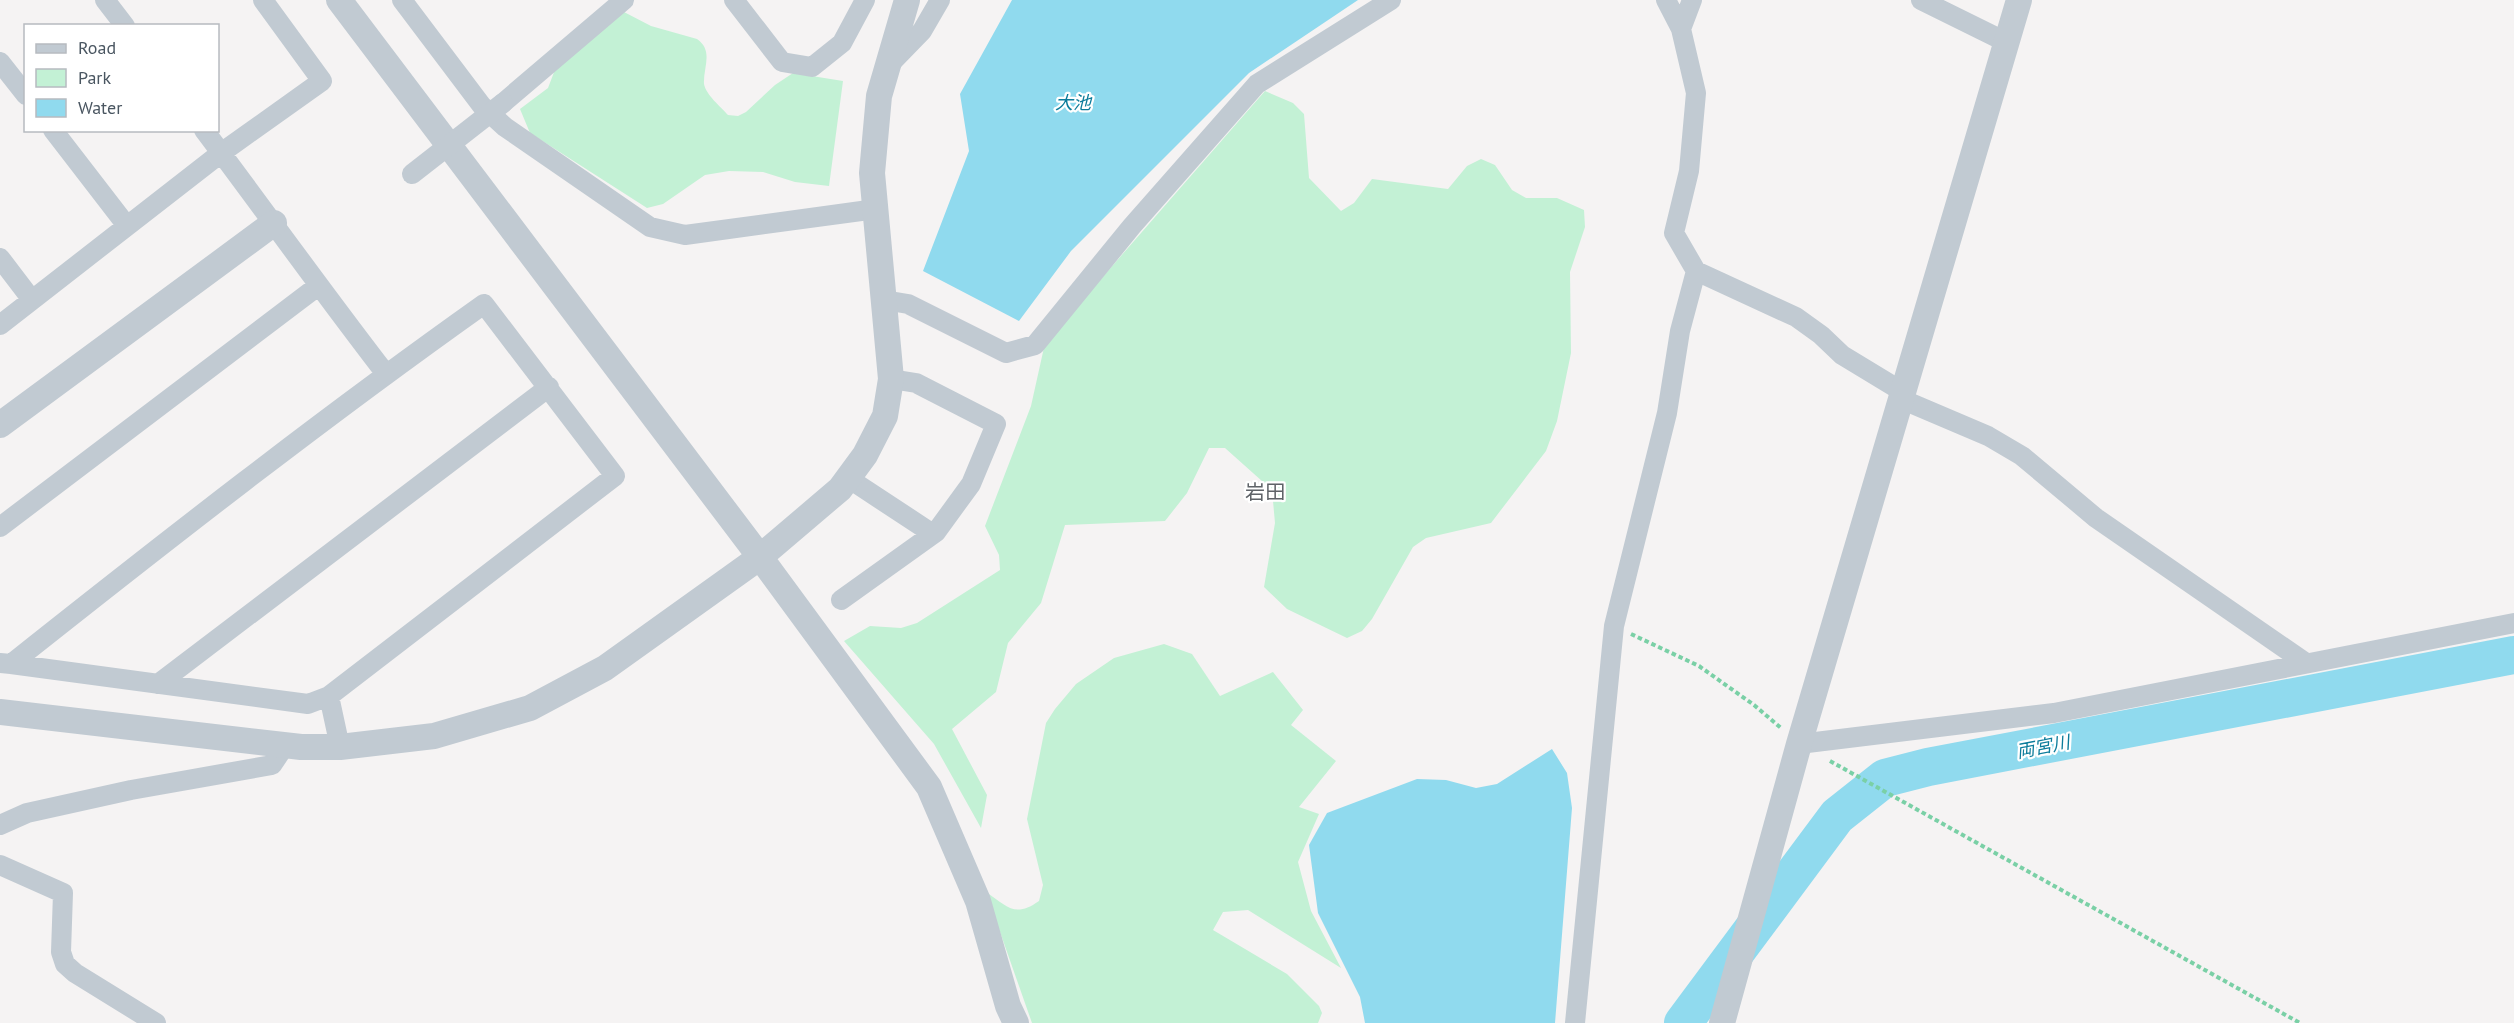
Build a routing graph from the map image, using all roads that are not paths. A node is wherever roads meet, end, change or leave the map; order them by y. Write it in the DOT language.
graph roads {
  1 [pos="105,0"];
  2 [pos="262,0"];
  3 [pos="339,0"];
  4 [pos="402,0"];
  5 [pos="624,0"];
  6 [pos="734,0"];
  7 [pos="865,0"];
  8 [pos="907,0"];
  9 [pos="940,0"];
  10 [pos="1391,0"];
  11 [pos="1666,0"];
  12 [pos="1692,0"];
  13 [pos="1921,0"];
  14 [pos="2019,0"];
  15 [pos="123,24"];
  16 [pos="1681,29"];
  17 [pos="2006,42"];
  18 [pos="0,62"];
  19 [pos="886,68"];
  20 [pos="24,92"];
  21 [pos="55,132"];
  22 [pos="206,132"];
  23 [pos="222,153"];
  24 [pos="412,174"];
  25 [pos="876,209"];
  26 [pos="274,223"];
  27 [pos="127,226"];
  28 [pos="0,258"];
  29 [pos="1696,271"];
  30 [pos="318,286"];
  31 [pos="32,300"];
  32 [pos="884,300"];
  33 [pos="0,325"];
  34 [pos="386,374"];
  35 [pos="891,379"];
  36 [pos="549,387"];
  37 [pos="1902,395"];
  38 [pos="0,425"];
  39 [pos="848,478"];
  40 [pos="0,527"];
  41 [pos="933,534"];
  42 [pos="760,557"];
  43 [pos="841,600"];
  44 [pos="2514,623"];
  45 [pos="2306,663"];
  46 [pos="5,664"];
  47 [pos="158,684"];
  48 [pos="329,696"];
  49 [pos="0,712"];
  50 [pos="286,744"];
  51 [pos="1799,744"];
  52 [pos="340,747"];
  53 [pos="0,825"];
  54 [pos="0,865"];
  55 [pos="156,1023"];
  56 [pos="1016,1023"];
  57 [pos="1575,1023"];
  58 [pos="1722,1023"];
  1 -- 15 [label="street"];
  2 -- 23 [label="street"];
  3 -- 42 [label="street"];
  4 -- 25 [label="street"];
  5 -- 24 [label="street, bridge"];
  6 -- 7 [label="street"];
  8 -- 19 [label="street"];
  9 -- 19 [label="street"];
  10 -- 32 [label="street"];
  11 -- 16 [label="street"];
  12 -- 16 [label="street"];
  13 -- 17 [label="street"];
  14 -- 17 [label="street"];
  16 -- 29 [label="street"];
  17 -- 37 [label="street"];
  18 -- 20 [label="street"];
  19 -- 25 [label="street"];
  21 -- 27 [label="street"];
  22 -- 23 [label="street"];
  23 -- 26 [label="street"];
  23 -- 27 [label="street"];
  25 -- 32 [label="street"];
  26 -- 30 [label="street"];
  26 -- 38 [label="street"];
  27 -- 31 [label="street"];
  28 -- 31 [label="street"];
  29 -- 37 [label="street"];
  29 -- 57 [label="street"];
  30 -- 34 [label="street"];
  30 -- 40 [label="street"];
  31 -- 33 [label="street"];
  32 -- 35 [label="street"];
  34 -- 36 [label="street"];
  34 -- 46 [label="street"];
  35 -- 39 [label="street"];
  35 -- 41 [label="street"];
  36 -- 47 [label="street"];
  36 -- 48 [label="street"];
  37 -- 45 [label="street"];
  37 -- 51 [label="street"];
  39 -- 41 [label="street"];
  39 -- 42 [label="street"];
  41 -- 43 [label="street"];
  42 -- 52 [label="street"];
  42 -- 56 [label="street"];
  44 -- 45 [label="street"];
  45 -- 51 [label="street"];
  46 -- 47 [label="street"];
  47 -- 48 [label="street"];
  48 -- 52 [label="street"];
  49 -- 50 [label="street"];
  50 -- 52 [label="street"];
  50 -- 53 [label="street"];
  51 -- 58 [label="street"];
  54 -- 55 [label="street"];
}
